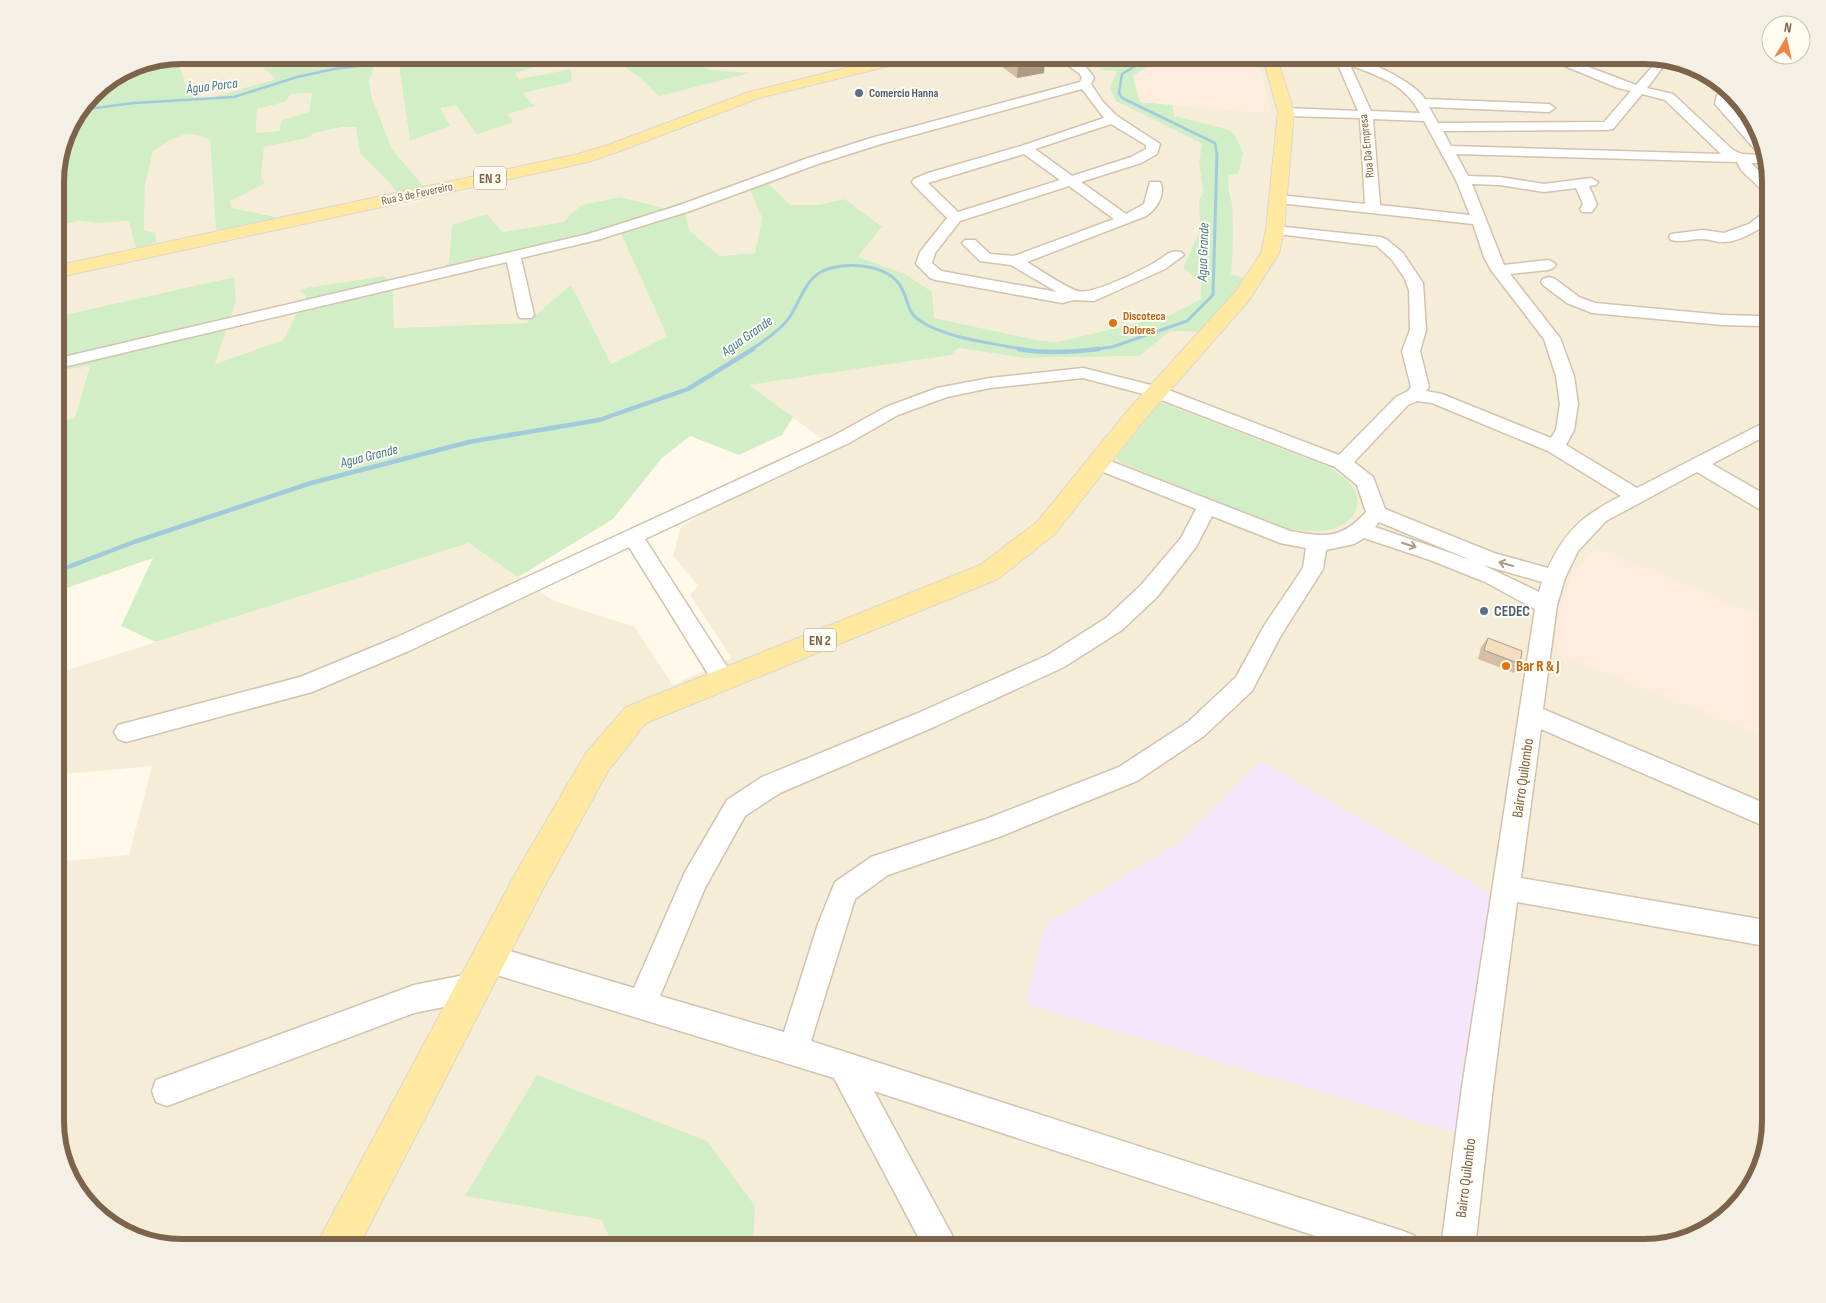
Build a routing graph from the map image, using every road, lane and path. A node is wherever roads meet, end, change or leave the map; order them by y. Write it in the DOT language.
graph roads {
  1 [pos="880,64"];
  2 [pos="1073,64"];
  3 [pos="1272,64"];
  4 [pos="1341,64"];
  5 [pos="1357,64"];
  6 [pos="1571,64"];
  7 [pos="1660,65"];
  8 [pos="1576,66"];
  9 [pos="1085,84"];
  10 [pos="1640,90"];
  11 [pos="1725,96"];
  12 [pos="1421,103"];
  13 [pos="1550,108"];
  14 [pos="1286,112"];
  15 [pos="1366,115"];
  16 [pos="1112,119"];
  17 [pos="1431,122"];
  18 [pos="1755,141"];
  19 [pos="1026,149"];
  20 [pos="1446,150"];
  21 [pos="1742,159"];
  22 [pos="1760,159"];
  23 [pos="1463,180"];
  24 [pos="1071,181"];
  25 [pos="1762,182"];
  26 [pos="1155,185"];
  27 [pos="1279,199"];
  28 [pos="1373,209"];
  29 [pos="1587,209"];
  30 [pos="955,218"];
  31 [pos="1479,220"];
  32 [pos="1762,221"];
  33 [pos="1121,222"];
  34 [pos="1275,230"];
  35 [pos="1676,238"];
  36 [pos="970,243"];
  37 [pos="1176,255"];
  38 [pos="513,256"];
  39 [pos="1015,260"];
  40 [pos="1548,265"];
  41 [pos="64,270"];
  42 [pos="1499,270"];
  43 [pos="1549,282"];
  44 [pos="1075,296"];
  45 [pos="1573,300"];
  46 [pos="1540,304"];
  47 [pos="526,315"];
  48 [pos="1762,319"];
  49 [pos="64,362"];
  50 [pos="1157,392"];
  51 [pos="1415,395"];
  52 [pos="1762,430"];
  53 [pos="1555,447"];
  54 [pos="1098,463"];
  55 [pos="1342,463"];
  56 [pos="1699,465"];
  57 [pos="1636,496"];
  58 [pos="1762,503"];
  59 [pos="1207,507"];
  60 [pos="1376,513"];
  61 [pos="1362,530"];
  62 [pos="633,536"];
  63 [pos="1316,543"];
  64 [pos="1553,577"];
  65 [pos="1546,605"];
  66 [pos="723,680"];
  67 [pos="1532,715"];
  68 [pos="126,732"];
  69 [pos="1762,814"];
  70 [pos="1507,888"];
  71 [pos="1762,932"];
  72 [pos="490,959"];
  73 [pos="474,987"];
  74 [pos="642,1003"];
  75 [pos="793,1050"];
  76 [pos="844,1067"];
  77 [pos="167,1091"];
  78 [pos="341,1239"];
  79 [pos="937,1239"];
  80 [pos="1375,1239"];
  81 [pos="1459,1239"];
  1 -- 41 [label="main road, Rua 3 de Fevereiro / EN 3"];
  2 -- 9 [label="street"];
  3 -- 14 [label="main road, EN 2"];
  4 -- 15 [label="street, Rua Da Empresa"];
  5 -- 12 [label="street"];
  6 -- 8 [label="street"];
  7 -- 10 [label="street"];
  8 -- 10 [label="street"];
  9 -- 16 [label="street"];
  9 -- 38 [label="street"];
  10 -- 17 [label="street"];
  10 -- 21 [label="street"];
  11 -- 18 [label="street"];
  12 -- 13 [label="street"];
  12 -- 17 [label="street"];
  14 -- 15 [label="street"];
  14 -- 27 [label="main road, EN 2"];
  15 -- 17 [label="street"];
  15 -- 28 [label="street, Rua Da Empresa"];
  16 -- 19 [label="street"];
  16 -- 24 [label="street"];
  17 -- 20 [label="street"];
  19 -- 24 [label="street"];
  19 -- 30 [label="street"];
  20 -- 21 [label="street"];
  20 -- 23 [label="street"];
  21 -- 22 [label="street"];
  21 -- 25 [label="street"];
  23 -- 29 [label="street"];
  23 -- 31 [label="street"];
  24 -- 30 [label="street"];
  24 -- 33 [label="street"];
  26 -- 33 [label="street"];
  27 -- 28 [label="street"];
  27 -- 34 [label="main road, EN 2"];
  28 -- 31 [label="street"];
  30 -- 44 [label="street"];
  31 -- 42 [label="street"];
  32 -- 35 [label="street"];
  33 -- 39 [label="street"];
  34 -- 50 [label="main road, EN 2"];
  34 -- 51 [label="street"];
  36 -- 39 [label="street"];
  37 -- 44 [label="street"];
  38 -- 47 [label="street"];
  38 -- 49 [label="street"];
  39 -- 44 [label="street"];
  40 -- 42 [label="street"];
  42 -- 46 [label="street"];
  43 -- 45 [label="street"];
  45 -- 46 [label="street"];
  45 -- 48 [label="street"];
  46 -- 53 [label="street"];
  50 -- 54 [label="main road, EN 2"];
  50 -- 55 [label="street"];
  50 -- 62 [label="street"];
  51 -- 53 [label="street"];
  51 -- 55 [label="street"];
  52 -- 56 [label="street, Bairro Quilombo"];
  53 -- 57 [label="street"];
  54 -- 59 [label="street"];
  54 -- 66 [label="main road, EN 2"];
  55 -- 60 [label="street"];
  56 -- 57 [label="street, Bairro Quilombo"];
  56 -- 58 [label="street"];
  57 -- 64 [label="street, Bairro Quilombo"];
  59 -- 63 [label="street"];
  59 -- 74 [label="street"];
  60 -- 61 [label="street"];
  64 -- 60 [label="street, one-way"];
  61 -- 63 [label="street"];
  61 -- 65 [label="street, one-way"];
  62 -- 66 [label="street"];
  62 -- 68 [label="street"];
  63 -- 75 [label="street"];
  64 -- 65 [label="street, Bairro Quilombo"];
  65 -- 67 [label="street, Bairro Quilombo"];
  66 -- 72 [label="main road, EN 2"];
  67 -- 69 [label="street"];
  67 -- 70 [label="street, Bairro Quilombo"];
  70 -- 71 [label="street"];
  70 -- 81 [label="street, Bairro Quilombo"];
  72 -- 73 [label="main road, EN 2"];
  72 -- 74 [label="street"];
  73 -- 77 [label="street"];
  73 -- 78 [label="main road, EN 2"];
  74 -- 75 [label="street"];
  75 -- 76 [label="street"];
  76 -- 79 [label="street"];
  76 -- 80 [label="street"];
}
